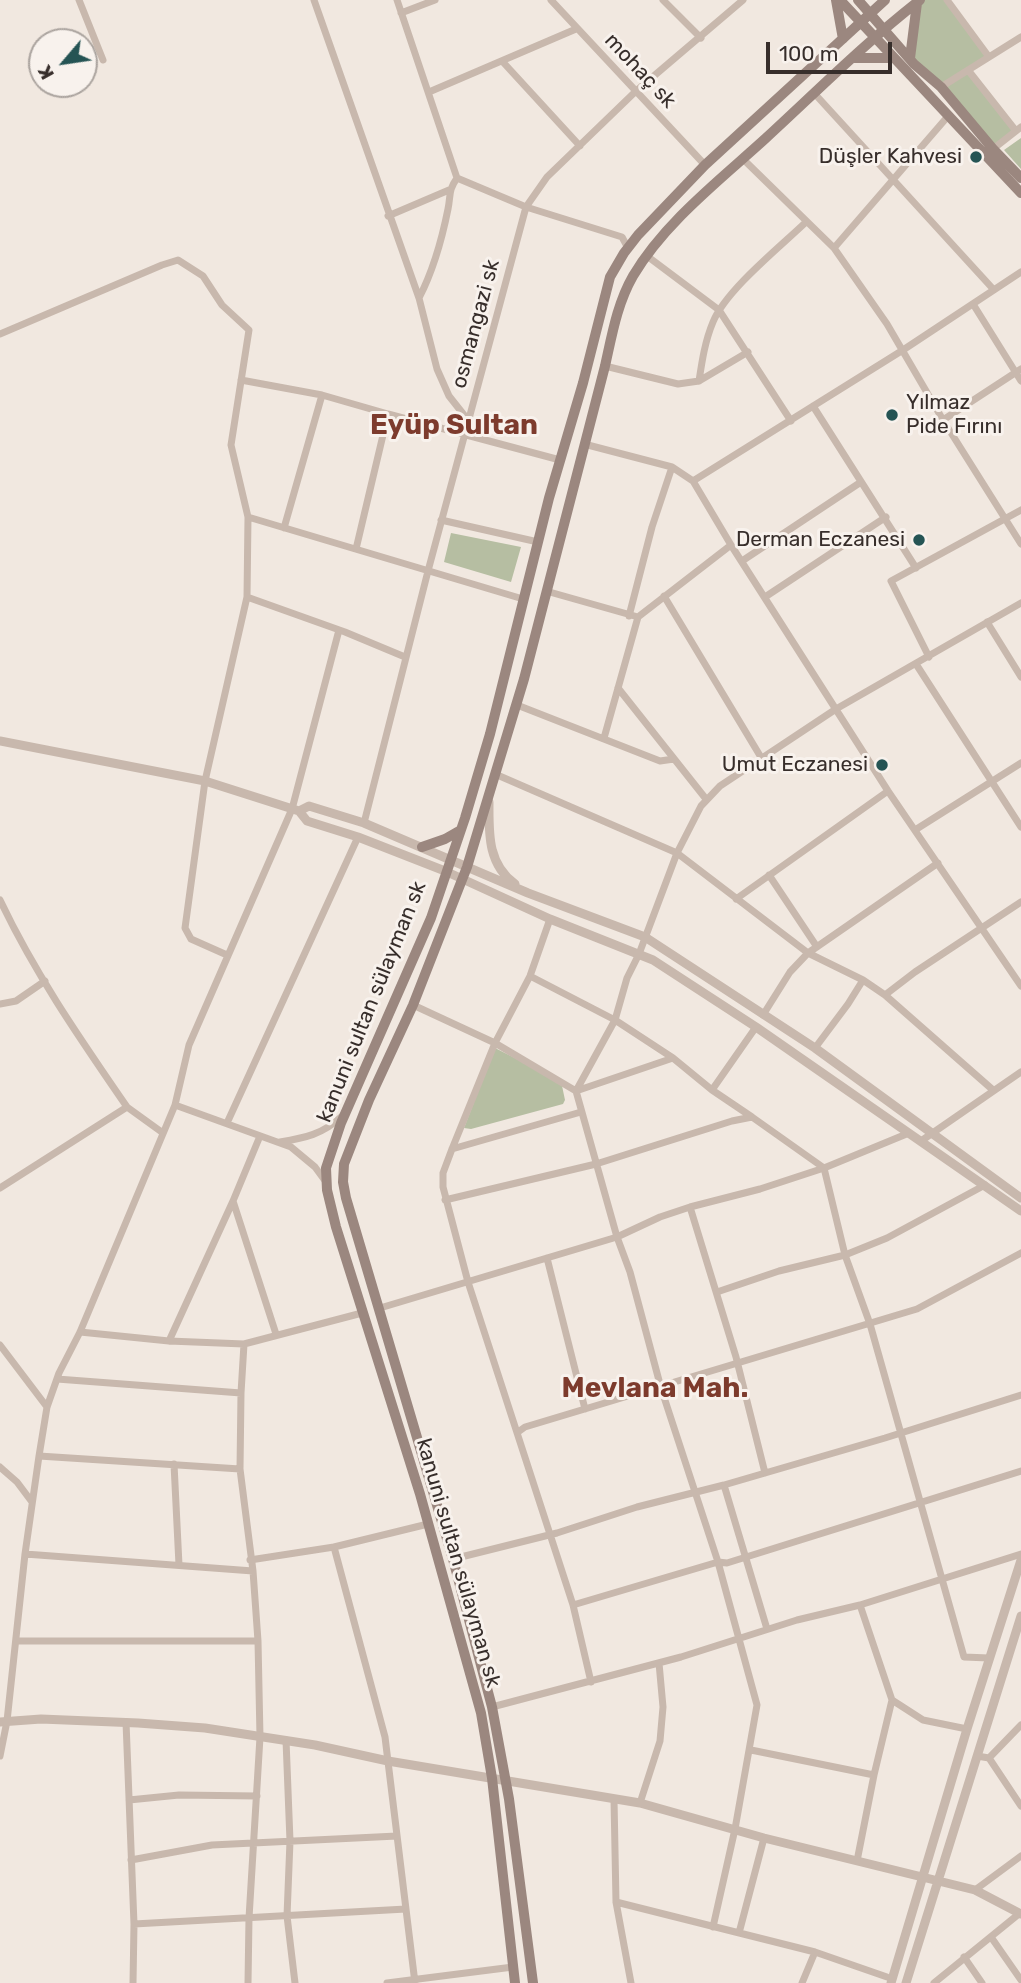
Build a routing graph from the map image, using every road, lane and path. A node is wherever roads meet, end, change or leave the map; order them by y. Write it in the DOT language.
graph roads {
  1 [pos="79,0"];
  2 [pos="314,0"];
  3 [pos="397,0"];
  4 [pos="435,0"];
  5 [pos="663,0"];
  6 [pos="743,0"];
  7 [pos="838,0"];
  8 [pos="858,0"];
  9 [pos="885,0"];
  10 [pos="947,0"];
  11 [pos="918,1"];
  12 [pos="555,2"];
  13 [pos="733,3"];
  14 [pos="401,13"];
  15 [pos="870,14"];
  16 [pos="862,22"];
  17 [pos="576,29"];
  18 [pos="884,29"];
  19 [pos="1021,37"];
  20 [pos="701,38"];
  21 [pos="876,38"];
  22 [pos="844,39"];
  23 [pos="989,57"];
  24 [pos="854,58"];
  25 [pos="894,58"];
  26 [pos="910,58"];
  27 [pos="103,60"];
  28 [pos="502,61"];
  29 [pos="968,70"];
  30 [pos="941,87"];
  31 [pos="429,92"];
  32 [pos="635,92"];
  33 [pos="814,93"];
  34 [pos="949,115"];
  35 [pos="1018,129"];
  36 [pos="580,146"];
  37 [pos="993,149"];
  38 [pos="743,159"];
  39 [pos="705,165"];
  40 [pos="457,178"];
  41 [pos="1021,178"];
  42 [pos="894,181"];
  43 [pos="449,190"];
  44 [pos="1021,193"];
  45 [pos="526,207"];
  46 [pos="388,216"];
  47 [pos="806,222"];
  48 [pos="628,248"];
  49 [pos="834,248"];
  50 [pos="648,256"];
  51 [pos="1021,272"];
  52 [pos="994,290"];
  53 [pos="419,298"];
  54 [pos="973,304"];
  55 [pos="719,310"];
  56 [pos="0,334"];
  57 [pos="903,350"];
  58 [pos="748,352"];
  59 [pos="605,366"];
  60 [pos="1018,371"];
  61 [pos="241,380"];
  62 [pos="699,381"];
  63 [pos="1021,381"];
  64 [pos="322,395"];
  65 [pos="813,407"];
  66 [pos="387,414"];
  67 [pos="468,420"];
  68 [pos="943,420"];
  69 [pos="791,421"];
  70 [pos="464,436"];
  71 [pos="584,444"];
  72 [pos="560,460"];
  73 [pos="672,467"];
  74 [pos="693,481"];
  75 [pos="861,482"];
  76 [pos="1021,510"];
  77 [pos="248,517"];
  78 [pos="886,517"];
  79 [pos="441,520"];
  80 [pos="1004,520"];
  81 [pos="284,528"];
  82 [pos="538,542"];
  83 [pos="1021,544"];
  84 [pos="731,545"];
  85 [pos="356,550"];
  86 [pos="742,561"];
  87 [pos="916,568"];
  88 [pos="428,571"];
  89 [pos="546,591"];
  90 [pos="664,596"];
  91 [pos="247,597"];
  92 [pos="765,597"];
  93 [pos="523,599"];
  94 [pos="1021,603"];
  95 [pos="629,616"];
  96 [pos="638,617"];
  97 [pos="986,622"];
  98 [pos="340,630"];
  99 [pos="405,657"];
  100 [pos="929,657"];
  101 [pos="916,664"];
  102 [pos="1021,677"];
  103 [pos="618,688"];
  104 [pos="517,705"];
  105 [pos="836,709"];
  106 [pos="604,738"];
  107 [pos="0,741"];
  108 [pos="674,759"];
  109 [pos="762,759"];
  110 [pos="1021,763"];
  111 [pos="495,774"];
  112 [pos="205,781"];
  113 [pos="993,782"];
  114 [pos="888,791"];
  115 [pos="489,795"];
  116 [pos="706,799"];
  117 [pos="296,810"];
  118 [pos="364,823"];
  119 [pos="1021,827"];
  120 [pos="915,830"];
  121 [pos="460,831"];
  122 [pos="358,837"];
  123 [pos="422,847"];
  124 [pos="677,853"];
  125 [pos="449,858"];
  126 [pos="938,863"];
  127 [pos="467,867"];
  128 [pos="445,871"];
  129 [pos="769,876"];
  130 [pos="462,878"];
  131 [pos="528,893"];
  132 [pos="736,899"];
  133 [pos="0,900"];
  134 [pos="1021,902"];
  135 [pos="550,919"];
  136 [pos="983,928"];
  137 [pos="645,937"];
  138 [pos="817,947"];
  139 [pos="807,953"];
  140 [pos="639,954"];
  141 [pos="227,955"];
  142 [pos="530,976"];
  143 [pos="863,980"];
  144 [pos="45,981"];
  145 [pos="1021,986"];
  146 [pos="885,995"];
  147 [pos="0,1004"];
  148 [pos="413,1005"];
  149 [pos="763,1015"];
  150 [pos="615,1020"];
  151 [pos="756,1027"];
  152 [pos="495,1043"];
  153 [pos="815,1048"];
  154 [pos="673,1058"];
  155 [pos="1021,1072"];
  156 [pos="712,1090"];
  157 [pos="993,1090"];
  158 [pos="576,1091"];
  159 [pos="175,1105"];
  160 [pos="127,1107"];
  161 [pos="346,1112"];
  162 [pos="581,1112"];
  163 [pos="752,1117"];
  164 [pos="227,1123"];
  165 [pos="163,1133"];
  166 [pos="909,1133"];
  167 [pos="931,1134"];
  168 [pos="260,1136"];
  169 [pos="921,1141"];
  170 [pos="279,1142"];
  171 [pos="452,1149"];
  172 [pos="596,1164"];
  173 [pos="824,1167"];
  174 [pos="326,1182"];
  175 [pos="985,1185"];
  176 [pos="0,1188"];
  177 [pos="1021,1198"];
  178 [pos="445,1200"];
  179 [pos="233,1201"];
  180 [pos="690,1207"];
  181 [pos="1021,1211"];
  182 [pos="617,1237"];
  183 [pos="1021,1253"];
  184 [pos="845,1255"];
  185 [pos="547,1258"];
  186 [pos="468,1282"];
  187 [pos="717,1292"];
  188 [pos="380,1308"];
  189 [pos="362,1313"];
  190 [pos="870,1324"];
  191 [pos="80,1332"];
  192 [pos="276,1334"];
  193 [pos="169,1341"];
  194 [pos="244,1344"];
  195 [pos="0,1345"];
  196 [pos="737,1364"];
  197 [pos="57,1379"];
  198 [pos="661,1388"];
  199 [pos="241,1393"];
  200 [pos="1021,1395"];
  201 [pos="47,1407"];
  202 [pos="585,1409"];
  203 [pos="518,1432"];
  204 [pos="901,1433"];
  205 [pos="39,1456"];
  206 [pos="174,1464"];
  207 [pos="0,1467"];
  208 [pos="240,1469"];
  209 [pos="1021,1471"];
  210 [pos="765,1473"];
  211 [pos="724,1485"];
  212 [pos="694,1492"];
  213 [pos="33,1502"];
  214 [pos="920,1502"];
  215 [pos="428,1524"];
  216 [pos="551,1534"];
  217 [pos="334,1547"];
  218 [pos="25,1554"];
  219 [pos="1021,1554"];
  220 [pos="746,1556"];
  221 [pos="453,1559"];
  222 [pos="250,1560"];
  223 [pos="1021,1560"];
  224 [pos="718,1562"];
  225 [pos="179,1565"];
  226 [pos="253,1571"];
  227 [pos="941,1578"];
  228 [pos="573,1605"];
  229 [pos="860,1605"];
  230 [pos="1021,1616"];
  231 [pos="767,1629"];
  232 [pos="739,1638"];
  233 [pos="16,1641"];
  234 [pos="258,1641"];
  235 [pos="989,1657"];
  236 [pos="659,1663"];
  237 [pos="591,1682"];
  238 [pos="891,1700"];
  239 [pos="492,1707"];
  240 [pos="4,1721"];
  241 [pos="126,1722"];
  242 [pos="1021,1725"];
  243 [pos="967,1729"];
  244 [pos="260,1737"];
  245 [pos="286,1740"];
  246 [pos="751,1750"];
  247 [pos="0,1756"];
  248 [pos="977,1756"];
  249 [pos="989,1758"];
  250 [pos="387,1761"];
  251 [pos="874,1775"];
  252 [pos="492,1778"];
  253 [pos="506,1780"];
  254 [pos="257,1796"];
  255 [pos="614,1799"];
  256 [pos="129,1800"];
  257 [pos="1019,1801"];
  258 [pos="640,1803"];
  259 [pos="735,1829"];
  260 [pos="397,1836"];
  261 [pos="764,1838"];
  262 [pos="290,1841"];
  263 [pos="254,1843"];
  264 [pos="1021,1856"];
  265 [pos="131,1860"];
  266 [pos="857,1860"];
  267 [pos="924,1879"];
  268 [pos="937,1880"];
  269 [pos="975,1890"];
  270 [pos="616,1902"];
  271 [pos="406,1909"];
  272 [pos="1020,1913"];
  273 [pos="286,1916"];
  274 [pos="249,1918"];
  275 [pos="134,1924"];
  276 [pos="713,1927"];
  277 [pos="739,1933"];
  278 [pos="991,1937"];
  279 [pos="815,1952"];
  280 [pos="964,1957"];
  281 [pos="513,1967"];
  282 [pos="888,1980"];
  283 [pos="1021,1980"];
  284 [pos="415,1981"];
  285 [pos="133,1983"];
  286 [pos="248,1983"];
  287 [pos="295,1983"];
  288 [pos="387,1983"];
  289 [pos="516,1983"];
  290 [pos="533,1983"];
  291 [pos="631,1983"];
  292 [pos="802,1983"];
  293 [pos="906,1983"];
  294 [pos="934,1983"];
  295 [pos="982,1983"];
  1 -- 27 [label="street"];
  2 -- 46 [label="street"];
  3 -- 14 [label="street"];
  4 -- 14 [label="street"];
  5 -- 20 [label="street"];
  6 -- 13 [label="street, osmangazi sk"];
  7 -- 16 [label="main road"];
  7 -- 22 [label="main road"];
  8 -- 15 [label="main road"];
  9 -- 15 [label="main road, kanuni sultan sülayman sk"];
  10 -- 23 [label="street"];
  11 -- 18 [label="main road"];
  11 -- 26 [label="main road"];
  12 -- 17 [label="street, mohaç sk"];
  13 -- 20 [label="street, osmangazi sk"];
  14 -- 31 [label="street"];
  15 -- 16 [label="main road, kanuni sultan sülayman sk"];
  15 -- 18 [label="main road"];
  16 -- 21 [label="main road"];
  16 -- 22 [label="main road, kanuni sultan sülayman sk"];
  17 -- 28 [label="street"];
  17 -- 32 [label="street, mohaç sk"];
  18 -- 21 [label="main road"];
  18 -- 26 [label="main road"];
  19 -- 23 [label="street"];
  20 -- 32 [label="street, osmangazi sk"];
  21 -- 24 [label="main road"];
  21 -- 25 [label="main road"];
  22 -- 39 [label="main road, kanuni sultan sülayman sk"];
  23 -- 29 [label="street"];
  24 -- 25 [label="main road"];
  24 -- 33 [label="main road"];
  25 -- 34 [label="main road"];
  26 -- 30 [label="main road"];
  28 -- 31 [label="street"];
  28 -- 36 [label="street"];
  29 -- 30 [label="street"];
  29 -- 35 [label="street"];
  30 -- 37 [label="main road"];
  31 -- 40 [label="street"];
  32 -- 36 [label="street, osmangazi sk"];
  32 -- 39 [label="street, mohaç sk"];
  33 -- 38 [label="main road"];
  33 -- 42 [label="street"];
  34 -- 42 [label="street"];
  34 -- 44 [label="main road"];
  35 -- 37 [label="street"];
  36 -- 45 [label="street, osmangazi sk"];
  37 -- 41 [label="main road"];
  38 -- 47 [label="street"];
  38 -- 50 [label="main road"];
  39 -- 48 [label="main road, kanuni sultan sülayman sk"];
  40 -- 43 [label="street"];
  40 -- 45 [label="street"];
  42 -- 49 [label="street"];
  42 -- 52 [label="street"];
  43 -- 46 [label="street"];
  43 -- 53 [label="street"];
  45 -- 48 [label="street"];
  45 -- 67 [label="street, osmangazi sk"];
  46 -- 53 [label="street"];
  47 -- 49 [label="street"];
  47 -- 55 [label="street"];
  48 -- 72 [label="main road, kanuni sultan sülayman sk"];
  49 -- 57 [label="street"];
  50 -- 55 [label="street"];
  50 -- 59 [label="main road"];
  51 -- 52 [label="street"];
  52 -- 54 [label="street"];
  53 -- 67 [label="street"];
  54 -- 57 [label="street"];
  54 -- 60 [label="street"];
  55 -- 58 [label="street"];
  55 -- 62 [label="street"];
  56 -- 61 [label="street"];
  57 -- 65 [label="street"];
  57 -- 68 [label="street"];
  58 -- 62 [label="street"];
  58 -- 69 [label="street"];
  59 -- 62 [label="street"];
  59 -- 71 [label="main road"];
  60 -- 63 [label="street"];
  60 -- 68 [label="street"];
  61 -- 64 [label="street"];
  61 -- 77 [label="street"];
  64 -- 66 [label="street"];
  64 -- 81 [label="street"];
  65 -- 69 [label="street"];
  65 -- 75 [label="street"];
  66 -- 70 [label="street"];
  66 -- 85 [label="street"];
  67 -- 70 [label="street, osmangazi sk"];
  68 -- 80 [label="street"];
  69 -- 74 [label="street"];
  70 -- 72 [label="street"];
  70 -- 79 [label="street, osmangazi sk"];
  71 -- 73 [label="street"];
  71 -- 89 [label="main road"];
  72 -- 82 [label="main road, kanuni sultan sülayman sk"];
  73 -- 74 [label="street"];
  73 -- 95 [label="street"];
  74 -- 84 [label="street"];
  75 -- 78 [label="street"];
  75 -- 86 [label="street"];
  76 -- 80 [label="street"];
  77 -- 81 [label="street"];
  77 -- 91 [label="street"];
  78 -- 87 [label="street"];
  78 -- 92 [label="street"];
  79 -- 82 [label="street"];
  79 -- 88 [label="street, osmangazi sk"];
  80 -- 83 [label="street"];
  80 -- 87 [label="street"];
  81 -- 85 [label="street"];
  82 -- 93 [label="main road, kanuni sultan sülayman sk"];
  84 -- 86 [label="street"];
  84 -- 90 [label="street"];
  85 -- 88 [label="street"];
  86 -- 92 [label="street"];
  87 -- 100 [label="street"];
  88 -- 93 [label="street"];
  88 -- 99 [label="street, osmangazi sk"];
  89 -- 95 [label="street"];
  89 -- 104 [label="main road"];
  90 -- 96 [label="street"];
  90 -- 109 [label="street"];
  91 -- 98 [label="street"];
  91 -- 112 [label="street"];
  92 -- 105 [label="street"];
  93 -- 121 [label="main road, kanuni sultan sülayman sk"];
  94 -- 97 [label="street"];
  95 -- 96 [label="street"];
  96 -- 103 [label="street"];
  97 -- 100 [label="street"];
  97 -- 102 [label="street"];
  98 -- 99 [label="street"];
  98 -- 117 [label="street"];
  99 -- 118 [label="street, osmangazi sk"];
  100 -- 101 [label="street"];
  101 -- 105 [label="street"];
  101 -- 113 [label="street"];
  103 -- 106 [label="street"];
  103 -- 108 [label="street"];
  104 -- 106 [label="street"];
  104 -- 111 [label="main road"];
  105 -- 109 [label="street"];
  105 -- 114 [label="street"];
  106 -- 108 [label="street"];
  107 -- 112 [label="street"];
  108 -- 116 [label="street"];
  109 -- 116 [label="street"];
  110 -- 113 [label="street"];
  111 -- 115 [label="main road"];
  111 -- 124 [label="street"];
  112 -- 117 [label="street"];
  112 -- 141 [label="street"];
  113 -- 119 [label="street"];
  113 -- 120 [label="street"];
  114 -- 120 [label="street"];
  114 -- 129 [label="street"];
  115 -- 127 [label="main road"];
  115 -- 131 [label="street"];
  116 -- 124 [label="street"];
  117 -- 118 [label="street"];
  117 -- 122 [label="street"];
  117 -- 141 [label="street"];
  118 -- 123 [label="street"];
  120 -- 126 [label="street"];
  121 -- 123 [label="main road"];
  121 -- 125 [label="main road, kanuni sultan sülayman sk"];
  122 -- 128 [label="street"];
  122 -- 164 [label="street"];
  123 -- 125 [label="street"];
  124 -- 132 [label="street"];
  124 -- 137 [label="street"];
  125 -- 127 [label="street"];
  125 -- 128 [label="main road, kanuni sultan sülayman sk"];
  126 -- 136 [label="street"];
  126 -- 138 [label="street"];
  127 -- 130 [label="main road"];
  127 -- 131 [label="street"];
  128 -- 130 [label="street"];
  128 -- 161 [label="main road, kanuni sultan sülayman sk"];
  129 -- 132 [label="street"];
  129 -- 138 [label="street"];
  130 -- 135 [label="street"];
  130 -- 148 [label="main road"];
  131 -- 137 [label="street"];
  132 -- 139 [label="street"];
  133 -- 144 [label="street"];
  134 -- 136 [label="street"];
  135 -- 140 [label="street"];
  135 -- 142 [label="street"];
  136 -- 145 [label="street"];
  136 -- 146 [label="street"];
  137 -- 140 [label="street"];
  137 -- 149 [label="street"];
  138 -- 139 [label="street"];
  139 -- 143 [label="street"];
  139 -- 149 [label="street"];
  140 -- 150 [label="street"];
  140 -- 151 [label="street"];
  141 -- 159 [label="street"];
  142 -- 150 [label="street"];
  142 -- 152 [label="street"];
  143 -- 146 [label="street"];
  143 -- 153 [label="street"];
  144 -- 147 [label="street"];
  144 -- 160 [label="street"];
  146 -- 157 [label="street"];
  148 -- 152 [label="street"];
  148 -- 188 [label="main road"];
  149 -- 153 [label="street"];
  150 -- 154 [label="street"];
  150 -- 158 [label="street"];
  151 -- 156 [label="street"];
  151 -- 166 [label="street"];
  152 -- 158 [label="street"];
  152 -- 171 [label="street"];
  153 -- 167 [label="street"];
  154 -- 156 [label="street"];
  154 -- 158 [label="street"];
  155 -- 157 [label="street"];
  156 -- 163 [label="street"];
  157 -- 167 [label="street"];
  158 -- 162 [label="street"];
  159 -- 164 [label="street"];
  159 -- 165 [label="street"];
  160 -- 165 [label="street"];
  160 -- 176 [label="street"];
  161 -- 170 [label="street"];
  161 -- 174 [label="main road, kanuni sultan sülayman sk"];
  162 -- 171 [label="street"];
  162 -- 172 [label="street"];
  163 -- 172 [label="street"];
  163 -- 173 [label="street"];
  164 -- 168 [label="street"];
  165 -- 191 [label="street"];
  166 -- 169 [label="street"];
  166 -- 173 [label="street"];
  167 -- 169 [label="street"];
  167 -- 177 [label="street"];
  168 -- 170 [label="street"];
  168 -- 179 [label="street"];
  169 -- 175 [label="street"];
  170 -- 174 [label="street"];
  171 -- 178 [label="street"];
  172 -- 178 [label="street"];
  172 -- 182 [label="street"];
  173 -- 180 [label="street"];
  173 -- 184 [label="street"];
  174 -- 189 [label="main road, kanuni sultan sülayman sk"];
  175 -- 181 [label="street"];
  175 -- 184 [label="street"];
  178 -- 186 [label="street"];
  179 -- 192 [label="street"];
  179 -- 193 [label="street"];
  180 -- 182 [label="street"];
  180 -- 187 [label="street"];
  182 -- 185 [label="street"];
  182 -- 198 [label="street"];
  183 -- 190 [label="street"];
  184 -- 187 [label="street"];
  184 -- 190 [label="street"];
  185 -- 186 [label="street"];
  185 -- 202 [label="street"];
  186 -- 188 [label="street"];
  186 -- 203 [label="street"];
  187 -- 196 [label="street"];
  188 -- 221 [label="main road"];
  189 -- 192 [label="street"];
  189 -- 215 [label="main road, kanuni sultan sülayman sk"];
  190 -- 196 [label="street"];
  190 -- 204 [label="street"];
  191 -- 193 [label="street"];
  191 -- 197 [label="street"];
  192 -- 194 [label="street"];
  193 -- 194 [label="street"];
  194 -- 199 [label="street"];
  195 -- 201 [label="street"];
  196 -- 198 [label="street"];
  196 -- 210 [label="street"];
  197 -- 199 [label="street"];
  197 -- 201 [label="street"];
  198 -- 202 [label="street"];
  198 -- 212 [label="street"];
  199 -- 208 [label="street"];
  200 -- 204 [label="street"];
  201 -- 205 [label="street"];
  202 -- 203 [label="street"];
  203 -- 216 [label="street"];
  204 -- 210 [label="street"];
  204 -- 214 [label="street"];
  205 -- 206 [label="street"];
  205 -- 213 [label="street"];
  206 -- 208 [label="street"];
  206 -- 225 [label="street"];
  207 -- 213 [label="street"];
  208 -- 222 [label="street"];
  209 -- 214 [label="street"];
  210 -- 211 [label="street"];
  211 -- 212 [label="street"];
  211 -- 220 [label="street"];
  212 -- 216 [label="street"];
  212 -- 224 [label="street"];
  213 -- 218 [label="street"];
  214 -- 220 [label="street"];
  214 -- 227 [label="street"];
  215 -- 217 [label="street"];
  215 -- 252 [label="main road, kanuni sultan sülayman sk"];
  216 -- 221 [label="street"];
  216 -- 228 [label="street"];
  217 -- 222 [label="street"];
  217 -- 250 [label="street"];
  218 -- 225 [label="street"];
  218 -- 233 [label="street"];
  219 -- 227 [label="street"];
  220 -- 224 [label="street"];
  220 -- 231 [label="street"];
  221 -- 239 [label="main road"];
  222 -- 226 [label="street"];
  223 -- 235 [label="street"];
  224 -- 228 [label="street"];
  224 -- 232 [label="street"];
  225 -- 226 [label="street"];
  226 -- 234 [label="street"];
  227 -- 229 [label="street"];
  227 -- 235 [label="street"];
  228 -- 237 [label="street"];
  229 -- 231 [label="street"];
  229 -- 238 [label="street"];
  230 -- 248 [label="street"];
  231 -- 232 [label="street"];
  232 -- 236 [label="street"];
  232 -- 246 [label="street"];
  233 -- 234 [label="street"];
  233 -- 240 [label="street"];
  234 -- 244 [label="street"];
  235 -- 243 [label="street"];
  236 -- 237 [label="street"];
  236 -- 258 [label="street"];
  237 -- 239 [label="street"];
  238 -- 243 [label="street"];
  238 -- 251 [label="street"];
  239 -- 253 [label="main road"];
  240 -- 241 [label="street"];
  240 -- 247 [label="street"];
  241 -- 244 [label="street"];
  241 -- 256 [label="street"];
  242 -- 249 [label="street"];
  243 -- 267 [label="street"];
  244 -- 245 [label="street"];
  244 -- 254 [label="street"];
  245 -- 250 [label="street"];
  245 -- 262 [label="street"];
  246 -- 251 [label="street"];
  246 -- 259 [label="street"];
  248 -- 249 [label="street"];
  248 -- 268 [label="street"];
  249 -- 257 [label="street"];
  250 -- 252 [label="street"];
  250 -- 260 [label="street"];
  251 -- 266 [label="street"];
  252 -- 253 [label="street"];
  252 -- 281 [label="main road, kanuni sultan sülayman sk"];
  253 -- 255 [label="street"];
  253 -- 290 [label="main road"];
  254 -- 256 [label="street"];
  254 -- 263 [label="street"];
  255 -- 258 [label="street"];
  255 -- 270 [label="street"];
  256 -- 265 [label="street"];
  258 -- 259 [label="street"];
  259 -- 261 [label="street"];
  259 -- 276 [label="street"];
  260 -- 262 [label="street"];
  260 -- 271 [label="street"];
  261 -- 266 [label="street"];
  261 -- 277 [label="street"];
  262 -- 263 [label="street"];
  262 -- 273 [label="street"];
  263 -- 265 [label="street"];
  263 -- 274 [label="street"];
  264 -- 269 [label="street"];
  265 -- 275 [label="street"];
  266 -- 267 [label="street"];
  267 -- 268 [label="street"];
  267 -- 282 [label="street"];
  268 -- 269 [label="street"];
  268 -- 293 [label="street"];
  269 -- 272 [label="street"];
  270 -- 276 [label="street"];
  270 -- 291 [label="street"];
  271 -- 273 [label="street"];
  271 -- 284 [label="street"];
  272 -- 278 [label="street"];
  273 -- 274 [label="street"];
  273 -- 287 [label="street"];
  274 -- 275 [label="street"];
  274 -- 286 [label="street"];
  275 -- 285 [label="street"];
  276 -- 277 [label="street"];
  277 -- 279 [label="street"];
  278 -- 280 [label="street"];
  278 -- 283 [label="street"];
  279 -- 282 [label="street"];
  279 -- 292 [label="street"];
  280 -- 294 [label="street"];
  280 -- 295 [label="street"];
  281 -- 284 [label="street"];
  281 -- 289 [label="main road, kanuni sultan sülayman sk"];
  284 -- 288 [label="street"];
}
